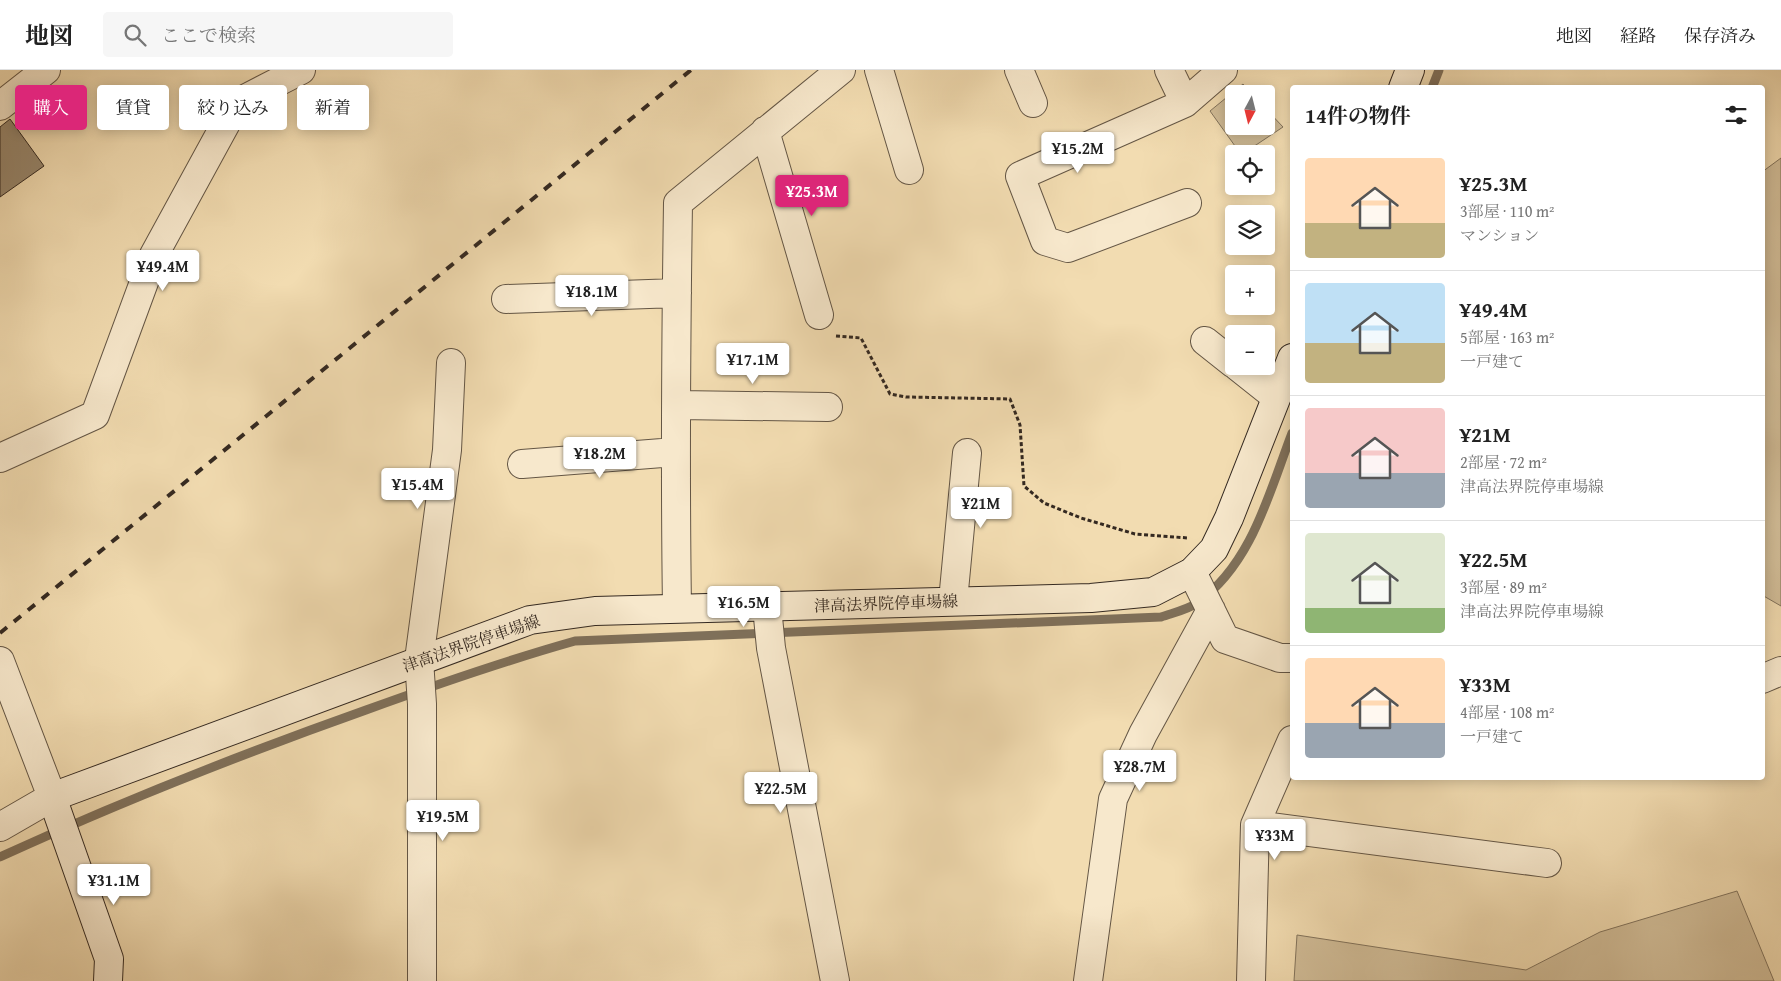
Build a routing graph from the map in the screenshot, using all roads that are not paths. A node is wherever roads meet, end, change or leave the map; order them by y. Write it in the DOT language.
graph roads {
  1 [pos="46,70"];
  2 [pos="301,70"];
  3 [pos="841,70"];
  4 [pos="879,70"];
  5 [pos="1020,70"];
  6 [pos="1169,70"];
  7 [pos="1223,70"];
  8 [pos="1410,70"];
  9 [pos="1404,85"];
  10 [pos="1033,103"];
  11 [pos="1185,103"];
  12 [pos="0,106"];
  13 [pos="765,131"];
  14 [pos="909,170"];
  15 [pos="1187,203"];
  16 [pos="677,293"];
  17 [pos="506,299"];
  18 [pos="819,315"];
  19 [pos="1206,342"];
  20 [pos="1225,357"];
  21 [pos="451,363"];
  22 [pos="1290,363"];
  23 [pos="1248,375"];
  24 [pos="1276,397"];
  25 [pos="678,406"];
  26 [pos="828,406"];
  27 [pos="675,452"];
  28 [pos="967,453"];
  29 [pos="0,458"];
  30 [pos="522,464"];
  31 [pos="1203,594"];
  32 [pos="953,601"];
  33 [pos="677,608"];
  34 [pos="769,624"];
  35 [pos="1290,658"];
  36 [pos="0,661"];
  37 [pos="1781,671"];
  38 [pos="1765,678"];
  39 [pos="421,681"];
  40 [pos="1290,745"];
  41 [pos="55,804"];
  42 [pos="1255,825"];
  43 [pos="0,827"];
  44 [pos="1547,863"];
  45 [pos="108,981"];
  46 [pos="422,981"];
  47 [pos="835,981"];
  48 [pos="1088,981"];
  49 [pos="1252,981"];
  1 -- 12 [label="street"];
  2 -- 29 [label="street"];
  3 -- 13 [label="street"];
  4 -- 14 [label="street"];
  5 -- 10 [label="street"];
  6 -- 11 [label="street"];
  7 -- 11 [label="street"];
  8 -- 9 [label="street"];
  11 -- 15 [label="street"];
  13 -- 16 [label="street"];
  13 -- 18 [label="street"];
  16 -- 17 [label="street"];
  16 -- 25 [label="street"];
  19 -- 20 [label="street"];
  21 -- 39 [label="street"];
  22 -- 24 [label="street, 津高法界院停車場線"];
  23 -- 24 [label="street"];
  24 -- 31 [label="street, 津高法界院停車場線"];
  25 -- 26 [label="street"];
  25 -- 27 [label="street"];
  27 -- 30 [label="street"];
  27 -- 33 [label="street"];
  28 -- 32 [label="street"];
  31 -- 32 [label="street, 津高法界院停車場線"];
  31 -- 35 [label="street"];
  31 -- 48 [label="street"];
  32 -- 34 [label="street, 津高法界院停車場線"];
  33 -- 34 [label="street, 津高法界院停車場線"];
  33 -- 39 [label="street, 津高法界院停車場線"];
  34 -- 47 [label="street"];
  36 -- 41 [label="street"];
  37 -- 38 [label="street"];
  39 -- 41 [label="street, 津高法界院停車場線"];
  39 -- 46 [label="street"];
  40 -- 42 [label="street"];
  41 -- 43 [label="street, 津高法界院停車場線"];
  41 -- 45 [label="street"];
  42 -- 44 [label="street"];
  42 -- 49 [label="street"];
}
